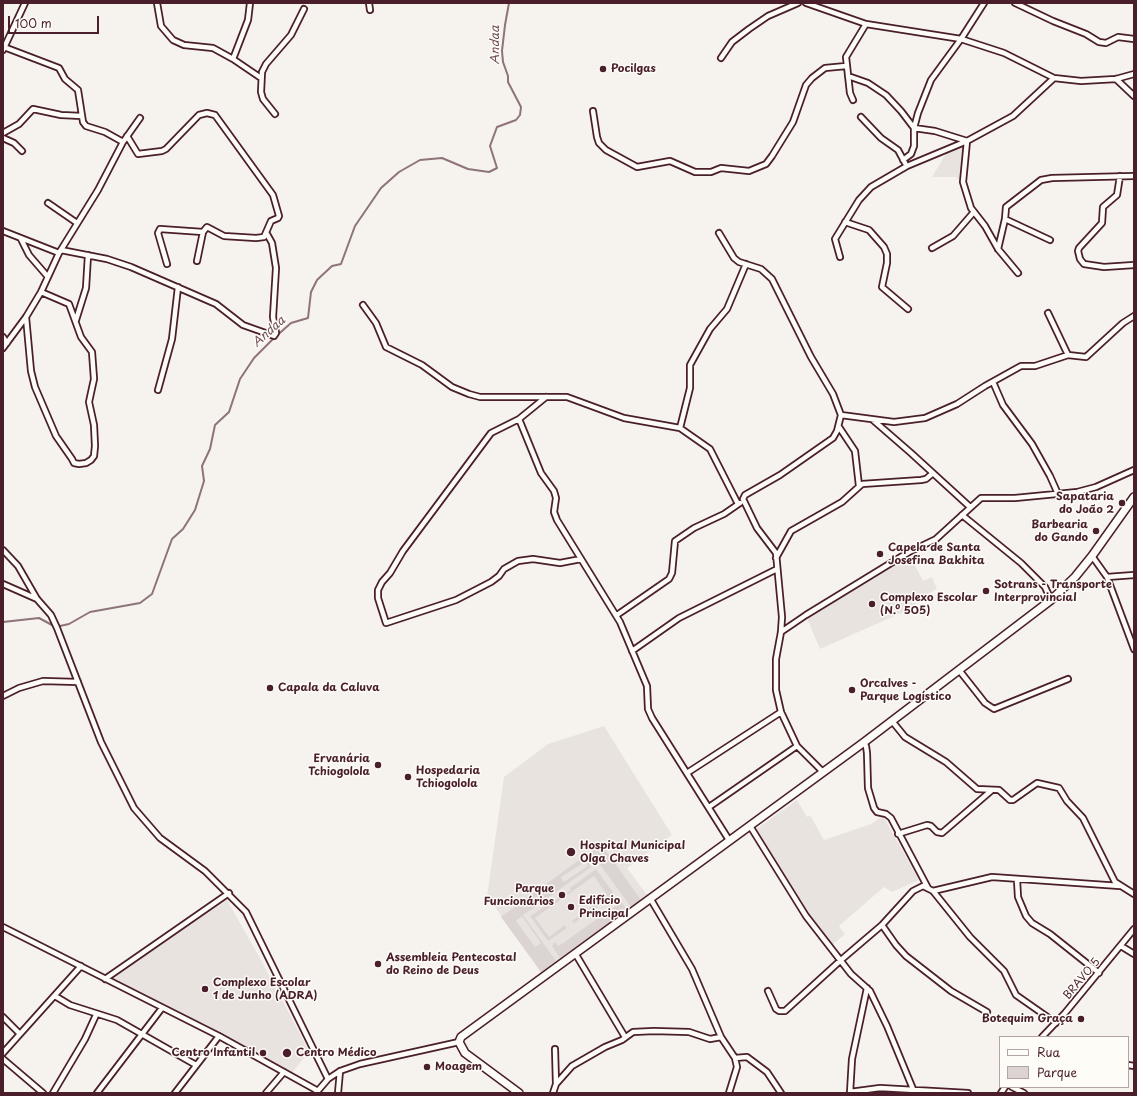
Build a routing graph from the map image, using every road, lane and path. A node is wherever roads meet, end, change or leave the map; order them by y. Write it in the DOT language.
graph roads {
  1 [pos="25,3"];
  2 [pos="158,3"];
  3 [pos="250,3"];
  4 [pos="369,3"];
  5 [pos="798,3"];
  6 [pos="806,3"];
  7 [pos="984,3"];
  8 [pos="1015,3"];
  9 [pos="304,9"];
  10 [pos="370,10"];
  11 [pos="866,24"];
  12 [pos="961,39"];
  13 [pos="1134,39"];
  14 [pos="4,49"];
  15 [pos="721,58"];
  16 [pos="233,59"];
  17 [pos="846,66"];
  18 [pos="1134,74"];
  19 [pos="848,76"];
  20 [pos="261,78"];
  21 [pos="1054,78"];
  22 [pos="1116,79"];
  23 [pos="1134,96"];
  24 [pos="853,100"];
  25 [pos="594,111"];
  26 [pos="275,114"];
  27 [pos="82,116"];
  28 [pos="861,117"];
  29 [pos="140,118"];
  30 [pos="914,128"];
  31 [pos="3,133"];
  32 [pos="127,136"];
  33 [pos="3,138"];
  34 [pos="966,141"];
  35 [pos="122,142"];
  36 [pos="22,151"];
  37 [pos="903,160"];
  38 [pos="907,166"];
  39 [pos="1120,176"];
  40 [pos="1134,176"];
  41 [pos="48,203"];
  42 [pos="973,213"];
  43 [pos="1005,219"];
  44 [pos="845,222"];
  45 [pos="77,223"];
  46 [pos="3,231"];
  47 [pos="203,232"];
  48 [pos="720,233"];
  49 [pos="266,234"];
  50 [pos="21,239"];
  51 [pos="1050,240"];
  52 [pos="932,248"];
  53 [pos="998,249"];
  54 [pos="60,252"];
  55 [pos="88,255"];
  56 [pos="840,257"];
  57 [pos="197,261"];
  58 [pos="167,264"];
  59 [pos="746,264"];
  60 [pos="1134,265"];
  61 [pos="1018,273"];
  62 [pos="48,277"];
  63 [pos="178,287"];
  64 [pos="41,292"];
  65 [pos="363,305"];
  66 [pos="908,309"];
  67 [pos="1048,313"];
  68 [pos="1134,316"];
  69 [pos="26,318"];
  70 [pos="76,320"];
  71 [pos="3,337"];
  72 [pos="7,343"];
  73 [pos="3,348"];
  74 [pos="1068,355"];
  75 [pos="993,382"];
  76 [pos="158,390"];
  77 [pos="546,397"];
  78 [pos="841,415"];
  79 [pos="519,419"];
  80 [pos="873,420"];
  81 [pos="839,427"];
  82 [pos="680,428"];
  83 [pos="1134,470"];
  84 [pos="933,473"];
  85 [pos="858,486"];
  86 [pos="1058,494"];
  87 [pos="1134,497"];
  88 [pos="743,501"];
  89 [pos="738,504"];
  90 [pos="970,507"];
  91 [pos="962,515"];
  92 [pos="3,550"];
  93 [pos="1092,556"];
  94 [pos="581,558"];
  95 [pos="776,558"];
  96 [pos="777,569"];
  97 [pos="1134,575"];
  98 [pos="1108,577"];
  99 [pos="3,584"];
  100 [pos="37,599"];
  101 [pos="1051,600"];
  102 [pos="617,615"];
  103 [pos="781,632"];
  104 [pos="1134,649"];
  105 [pos="632,651"];
  106 [pos="959,670"];
  107 [pos="1068,679"];
  108 [pos="78,682"];
  109 [pos="3,696"];
  110 [pos="781,712"];
  111 [pos="892,721"];
  112 [pos="863,743"];
  113 [pos="797,746"];
  114 [pos="823,772"];
  115 [pos="687,773"];
  116 [pos="992,790"];
  117 [pos="709,807"];
  118 [pos="750,826"];
  119 [pos="898,834"];
  120 [pos="729,840"];
  121 [pos="1017,880"];
  122 [pos="1120,886"];
  123 [pos="928,888"];
  124 [pos="933,891"];
  125 [pos="229,894"];
  126 [pos="1134,894"];
  127 [pos="650,898"];
  128 [pos="882,925"];
  129 [pos="3,927"];
  130 [pos="1134,930"];
  131 [pos="1121,946"];
  132 [pos="575,953"];
  133 [pos="1134,954"];
  134 [pos="841,960"];
  135 [pos="81,966"];
  136 [pos="1099,973"];
  137 [pos="105,979"];
  138 [pos="867,988"];
  139 [pos="768,991"];
  140 [pos="55,996"];
  141 [pos="162,1008"];
  142 [pos="987,1012"];
  143 [pos="96,1015"];
  144 [pos="3,1017"];
  145 [pos="1056,1023"];
  146 [pos="20,1034"];
  147 [pos="141,1035"];
  148 [pos="219,1036"];
  149 [pos="1044,1036"];
  150 [pos="625,1037"];
  151 [pos="721,1037"];
  152 [pos="459,1042"];
  153 [pos="555,1049"];
  154 [pos="3,1053"];
  155 [pos="735,1058"];
  156 [pos="3,1059"];
  157 [pos="196,1065"];
  158 [pos="340,1071"];
  159 [pos="284,1072"];
  160 [pos="328,1079"];
  161 [pos="556,1084"];
  162 [pos="1014,1088"];
  163 [pos="913,1089"];
  164 [pos="317,1092"];
  165 [pos="43,1093"];
  166 [pos="53,1093"];
  167 [pos="97,1093"];
  168 [pos="175,1093"];
  169 [pos="266,1093"];
  170 [pos="338,1093"];
  171 [pos="519,1093"];
  172 [pos="553,1093"];
  173 [pos="729,1093"];
  174 [pos="781,1093"];
  175 [pos="850,1093"];
  176 [pos="968,1093"];
  177 [pos="1024,1093"];
  1 -- 14 [label="street"];
  2 -- 16 [label="street"];
  3 -- 16 [label="street"];
  4 -- 10 [label="street"];
  5 -- 15 [label="street"];
  6 -- 11 [label="street"];
  7 -- 12 [label="street"];
  8 -- 13 [label="street"];
  9 -- 20 [label="street"];
  11 -- 12 [label="street"];
  11 -- 17 [label="street"];
  12 -- 21 [label="street"];
  12 -- 30 [label="street"];
  14 -- 27 [label="street"];
  16 -- 20 [label="street"];
  17 -- 19 [label="street"];
  17 -- 25 [label="street"];
  18 -- 22 [label="street"];
  19 -- 24 [label="street"];
  19 -- 30 [label="street"];
  20 -- 26 [label="street"];
  21 -- 22 [label="street"];
  21 -- 34 [label="street"];
  22 -- 23 [label="street"];
  27 -- 31 [label="street"];
  27 -- 35 [label="street"];
  28 -- 37 [label="street"];
  29 -- 32 [label="street"];
  30 -- 34 [label="street"];
  30 -- 37 [label="street"];
  32 -- 35 [label="street"];
  32 -- 49 [label="street"];
  33 -- 36 [label="street"];
  34 -- 38 [label="street"];
  34 -- 42 [label="street"];
  35 -- 45 [label="street"];
  37 -- 38 [label="street"];
  38 -- 44 [label="street"];
  39 -- 40 [label="street"];
  39 -- 43 [label="street"];
  39 -- 60 [label="street"];
  41 -- 45 [label="street"];
  42 -- 52 [label="street"];
  42 -- 53 [label="street"];
  43 -- 51 [label="street"];
  43 -- 53 [label="street"];
  44 -- 56 [label="street"];
  44 -- 66 [label="street"];
  45 -- 54 [label="street"];
  46 -- 50 [label="street"];
  47 -- 49 [label="street"];
  47 -- 57 [label="street"];
  47 -- 58 [label="street"];
  48 -- 59 [label="street"];
  49 -- 63 [label="street"];
  50 -- 54 [label="street"];
  50 -- 62 [label="street"];
  53 -- 61 [label="street"];
  54 -- 55 [label="street"];
  54 -- 62 [label="street"];
  55 -- 63 [label="street"];
  55 -- 70 [label="street"];
  59 -- 78 [label="street"];
  59 -- 82 [label="street"];
  62 -- 64 [label="street"];
  63 -- 76 [label="street"];
  64 -- 69 [label="street"];
  64 -- 70 [label="street"];
  65 -- 77 [label="street"];
  67 -- 74 [label="street"];
  68 -- 74 [label="street"];
  69 -- 70 [label="street"];
  69 -- 72 [label="street"];
  71 -- 72 [label="street"];
  72 -- 73 [label="street"];
  74 -- 75 [label="street"];
  75 -- 80 [label="street"];
  75 -- 86 [label="street"];
  77 -- 79 [label="street"];
  77 -- 82 [label="street"];
  78 -- 80 [label="street"];
  78 -- 81 [label="street"];
  79 -- 94 [label="street"];
  79 -- 94 [label="street"];
  80 -- 84 [label="street"];
  81 -- 85 [label="street"];
  81 -- 88 [label="street"];
  82 -- 89 [label="street"];
  83 -- 86 [label="street"];
  84 -- 85 [label="street"];
  84 -- 90 [label="street"];
  85 -- 95 [label="street"];
  86 -- 90 [label="street"];
  87 -- 93 [label="main road"];
  88 -- 89 [label="street"];
  88 -- 95 [label="street"];
  89 -- 102 [label="street"];
  90 -- 91 [label="street"];
  91 -- 101 [label="street"];
  91 -- 103 [label="street"];
  92 -- 100 [label="street"];
  93 -- 98 [label="street"];
  93 -- 101 [label="main road"];
  94 -- 102 [label="street"];
  95 -- 96 [label="street"];
  96 -- 103 [label="street"];
  96 -- 105 [label="street"];
  97 -- 98 [label="street"];
  98 -- 104 [label="street"];
  99 -- 100 [label="street"];
  100 -- 108 [label="street"];
  101 -- 106 [label="main road"];
  102 -- 105 [label="street"];
  103 -- 110 [label="street"];
  105 -- 115 [label="street"];
  106 -- 107 [label="street"];
  106 -- 111 [label="main road"];
  108 -- 109 [label="street"];
  108 -- 125 [label="street"];
  110 -- 113 [label="street"];
  110 -- 115 [label="street"];
  111 -- 112 [label="main road"];
  111 -- 116 [label="street"];
  112 -- 114 [label="main road"];
  112 -- 119 [label="street"];
  113 -- 114 [label="street"];
  113 -- 117 [label="street"];
  114 -- 118 [label="main road"];
  115 -- 117 [label="street"];
  116 -- 119 [label="street"];
  116 -- 122 [label="street"];
  117 -- 120 [label="street"];
  118 -- 120 [label="main road"];
  118 -- 134 [label="street"];
  119 -- 123 [label="street"];
  120 -- 127 [label="main road"];
  121 -- 122 [label="street"];
  121 -- 124 [label="street"];
  121 -- 136 [label="street"];
  122 -- 126 [label="street"];
  123 -- 124 [label="street"];
  123 -- 128 [label="street"];
  124 -- 145 [label="street"];
  125 -- 137 [label="street"];
  125 -- 160 [label="street"];
  127 -- 132 [label="main road"];
  127 -- 151 [label="street"];
  128 -- 134 [label="street"];
  128 -- 142 [label="street"];
  129 -- 135 [label="street"];
  130 -- 131 [label="street, BRAVO 5"];
  131 -- 133 [label="street"];
  131 -- 136 [label="street, BRAVO 5"];
  132 -- 150 [label="street"];
  132 -- 152 [label="main road"];
  134 -- 138 [label="street"];
  134 -- 139 [label="street"];
  135 -- 137 [label="street"];
  135 -- 140 [label="street"];
  136 -- 145 [label="street, BRAVO 5"];
  137 -- 141 [label="street"];
  138 -- 163 [label="street"];
  138 -- 175 [label="street"];
  140 -- 143 [label="street"];
  140 -- 146 [label="street"];
  141 -- 147 [label="street"];
  141 -- 148 [label="street"];
  143 -- 147 [label="street"];
  143 -- 166 [label="street"];
  144 -- 146 [label="street"];
  145 -- 149 [label="street, BRAVO 5"];
  146 -- 154 [label="street"];
  147 -- 157 [label="street"];
  147 -- 167 [label="street"];
  148 -- 157 [label="street"];
  148 -- 159 [label="street"];
  150 -- 151 [label="street"];
  150 -- 161 [label="street"];
  151 -- 155 [label="street"];
  152 -- 158 [label="street"];
  152 -- 171 [label="main road"];
  153 -- 161 [label="street"];
  155 -- 173 [label="street"];
  155 -- 174 [label="street"];
  156 -- 165 [label="street"];
  157 -- 168 [label="street"];
  158 -- 160 [label="street"];
  158 -- 170 [label="street"];
  159 -- 164 [label="street"];
  159 -- 169 [label="street"];
  160 -- 164 [label="street"];
  161 -- 172 [label="street"];
  162 -- 177 [label="street"];
  163 -- 175 [label="street"];
  163 -- 176 [label="street"];
}
